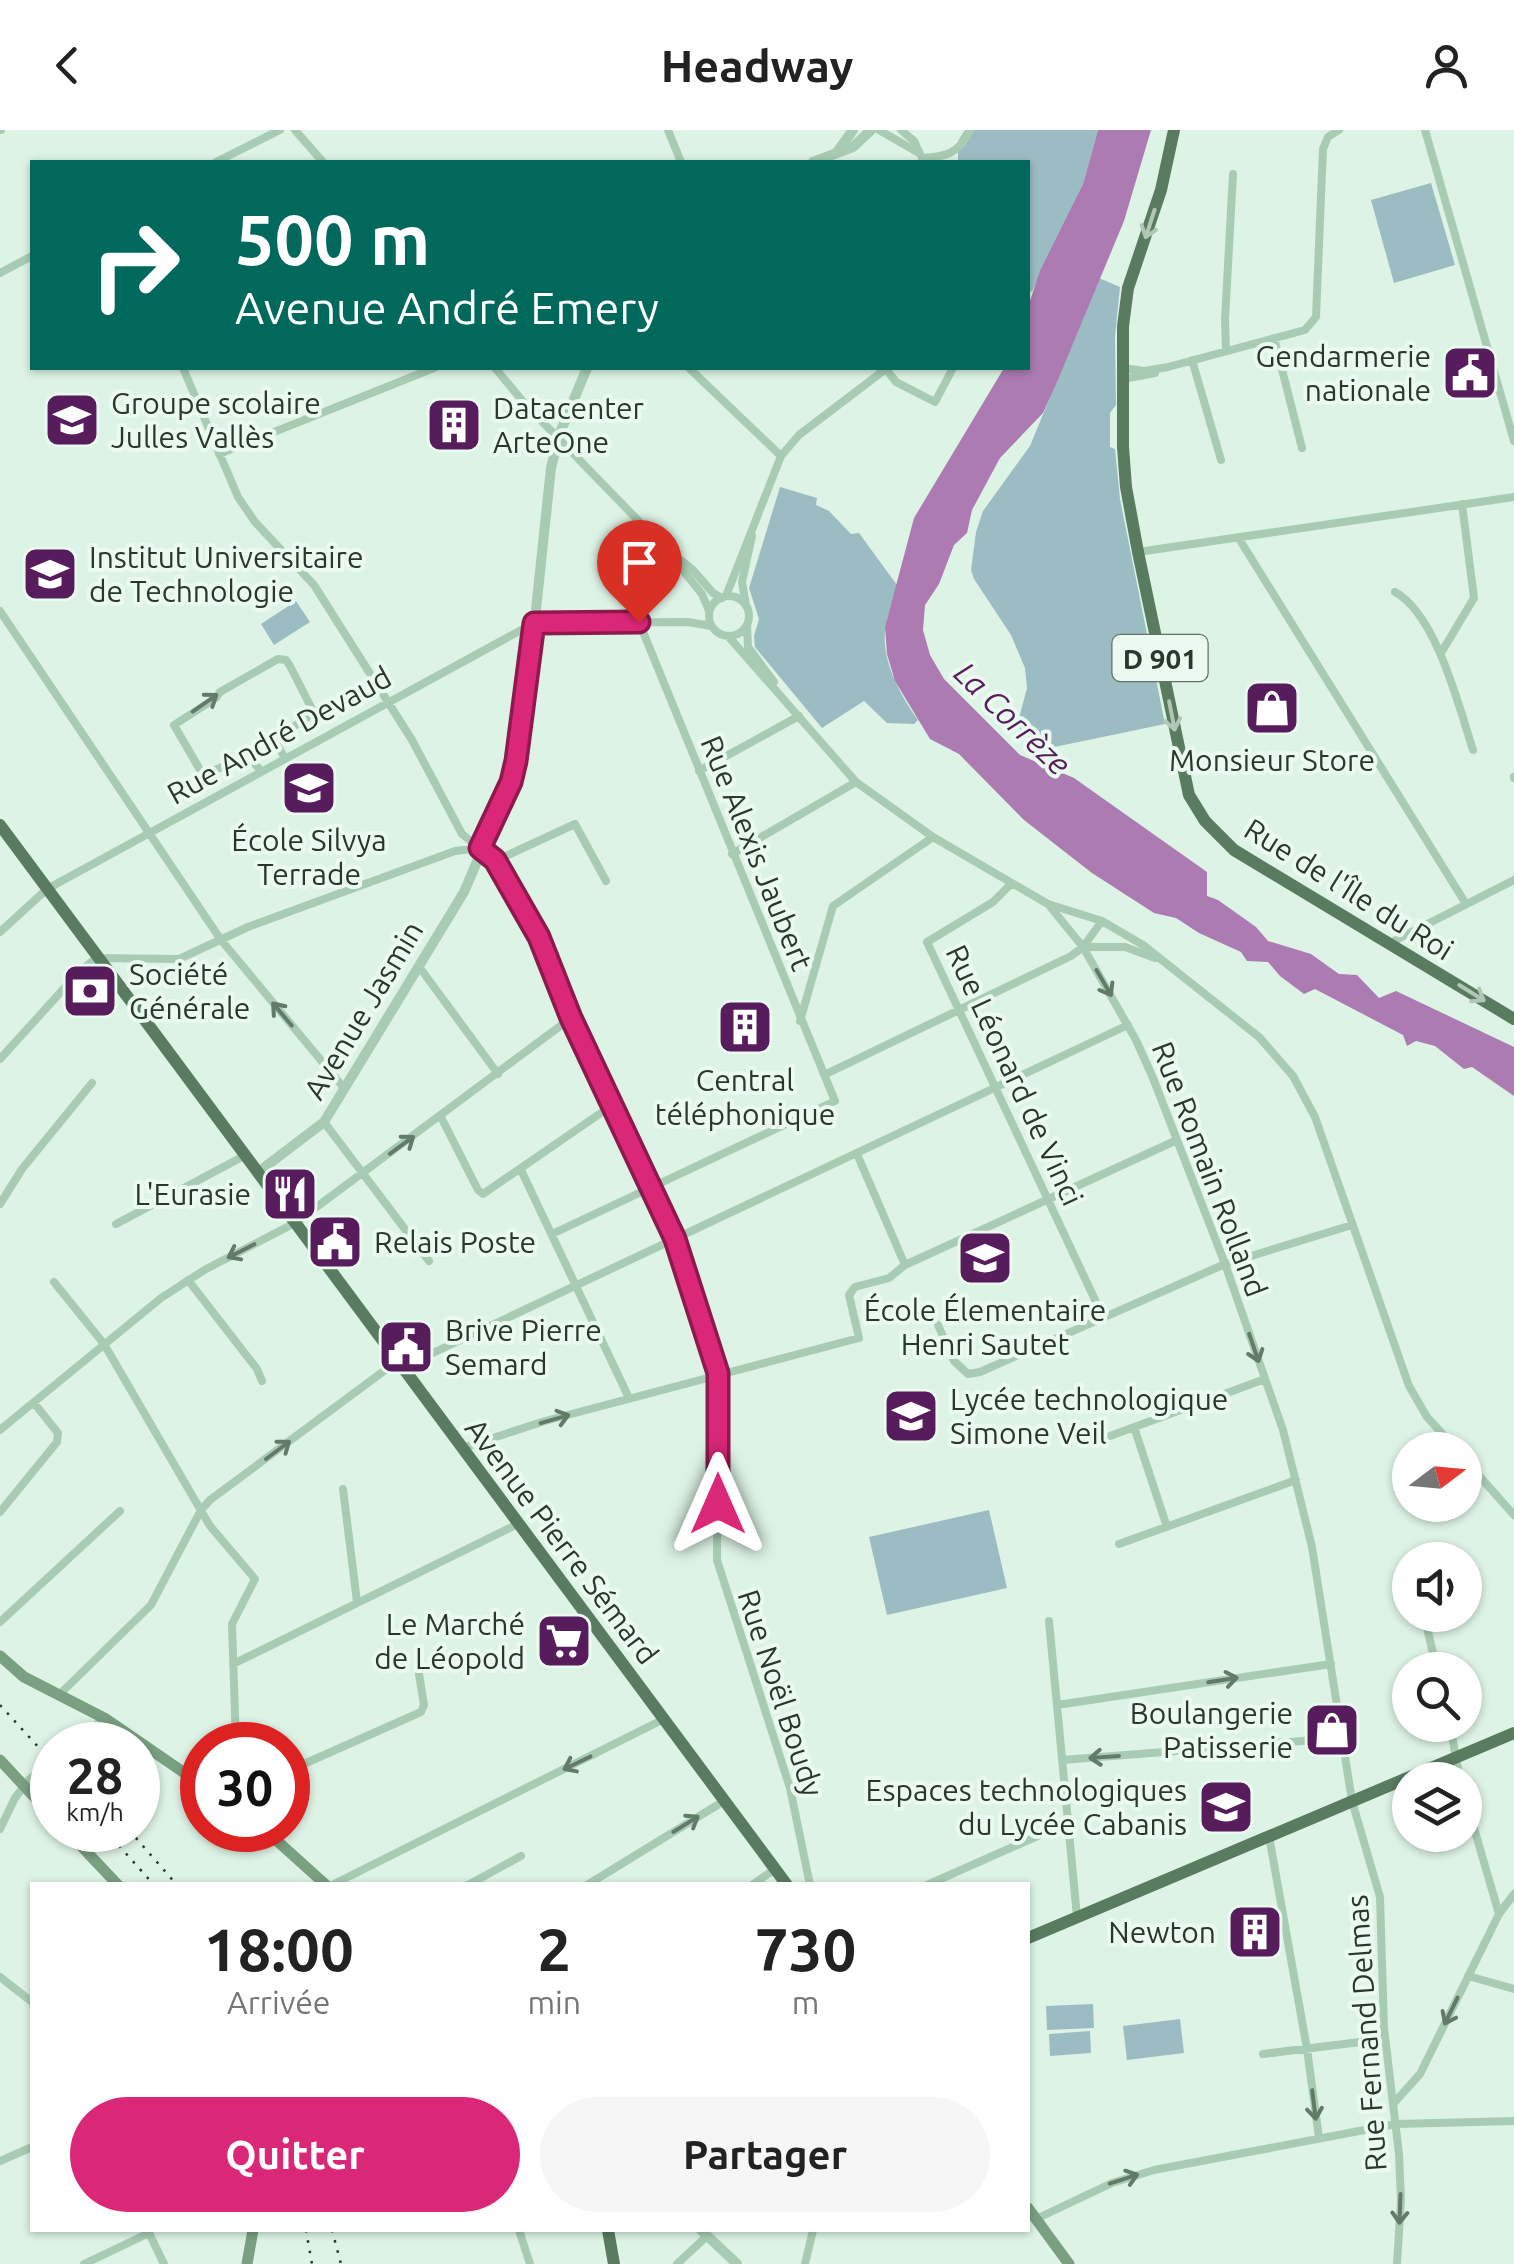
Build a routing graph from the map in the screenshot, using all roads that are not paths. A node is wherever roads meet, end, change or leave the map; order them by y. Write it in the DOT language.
graph roads {
  1 [pos="280,130"];
  2 [pos="295,130"];
  3 [pos="668,130"];
  4 [pos="853,130"];
  5 [pos="871,130"];
  6 [pos="878,130"];
  7 [pos="900,130"];
  8 [pos="970,130"];
  9 [pos="1174,130"];
  10 [pos="1339,130"];
  11 [pos="1425,130"];
  12 [pos="1326,134"];
  13 [pos="836,152"];
  14 [pos="922,158"];
  15 [pos="220,160"];
  16 [pos="321,160"];
  17 [pos="680,160"];
  18 [pos="818,160"];
  19 [pos="1233,174"];
  20 [pos="30,257"];
  21 [pos="0,273"];
  22 [pos="1274,338"];
  23 [pos="1226,350"];
  24 [pos="1192,360"];
  25 [pos="185,370"];
  26 [pos="429,370"];
  27 [pos="497,370"];
  28 [pos="586,370"];
  29 [pos="691,370"];
  30 [pos="883,370"];
  31 [pos="887,370"];
  32 [pos="952,370"];
  33 [pos="1123,373"];
  34 [pos="559,435"];
  35 [pos="1514,441"];
  36 [pos="1302,448"];
  37 [pos="219,454"];
  38 [pos="781,456"];
  39 [pos="1221,460"];
  40 [pos="1514,497"];
  41 [pos="1462,504"];
  42 [pos="753,531"];
  43 [pos="1238,538"];
  44 [pos="661,544"];
  45 [pos="1138,552"];
  46 [pos="1395,592"];
  47 [pos="724,597"];
  48 [pos="746,606"];
  49 [pos="0,611"];
  50 [pos="709,612"];
  51 [pos="748,621"];
  52 [pos="639,622"];
  53 [pos="688,622"];
  54 [pos="534,623"];
  55 [pos="711,626"];
  56 [pos="728,636"];
  57 [pos="1442,654"];
  58 [pos="784,698"];
  59 [pos="385,702"];
  60 [pos="799,716"];
  61 [pos="1473,750"];
  62 [pos="284,758"];
  63 [pos="699,771"];
  64 [pos="261,772"];
  65 [pos="856,782"];
  66 [pos="0,826"];
  67 [pos="149,832"];
  68 [pos="932,837"];
  69 [pos="480,848"];
  70 [pos="732,854"];
  71 [pos="495,860"];
  72 [pos="1514,880"];
  73 [pos="606,881"];
  74 [pos="1010,884"];
  75 [pos="47,889"];
  76 [pos="1048,904"];
  77 [pos="1466,904"];
  78 [pos="1102,922"];
  79 [pos="0,932"];
  80 [pos="220,940"];
  81 [pos="1390,942"];
  82 [pos="1083,948"];
  83 [pos="96,958"];
  84 [pos="1159,960"];
  85 [pos="420,968"];
  86 [pos="960,1012"];
  87 [pos="571,1018"];
  88 [pos="1514,1019"];
  89 [pos="800,1021"];
  90 [pos="1128,1025"];
  91 [pos="0,1059"];
  92 [pos="498,1074"];
  93 [pos="824,1076"];
  94 [pos="92,1083"];
  95 [pos="344,1088"];
  96 [pos="996,1089"];
  97 [pos="611,1106"];
  98 [pos="441,1117"];
  99 [pos="324,1122"];
  100 [pos="1176,1140"];
  101 [pos="857,1154"];
  102 [pos="244,1156"];
  103 [pos="521,1170"];
  104 [pos="258,1174"];
  105 [pos="362,1174"];
  106 [pos="650,1187"];
  107 [pos="1048,1200"];
  108 [pos="0,1204"];
  109 [pos="295,1223"];
  110 [pos="116,1224"];
  111 [pos="1352,1225"];
  112 [pos="552,1234"];
  113 [pos="675,1239"];
  114 [pos="430,1262"];
  115 [pos="905,1264"];
  116 [pos="1225,1264"];
  117 [pos="188,1280"];
  118 [pos="54,1282"];
  119 [pos="576,1286"];
  120 [pos="1104,1319"];
  121 [pos="938,1325"];
  122 [pos="104,1344"];
  123 [pos="399,1365"];
  124 [pos="718,1373"];
  125 [pos="1265,1379"];
  126 [pos="262,1381"];
  127 [pos="628,1398"];
  128 [pos="34,1403"];
  129 [pos="1134,1427"];
  130 [pos="0,1430"];
  131 [pos="1441,1432"];
  132 [pos="1099,1440"];
  133 [pos="462,1448"];
  134 [pos="1482,1479"];
  135 [pos="1296,1480"];
  136 [pos="342,1488"];
  137 [pos="201,1510"];
  138 [pos="120,1511"];
  139 [pos="0,1512"];
  140 [pos="1514,1514"];
  141 [pos="520,1523"];
  142 [pos="1167,1526"];
  143 [pos="1119,1544"];
  144 [pos="357,1602"];
  145 [pos="1049,1621"];
  146 [pos="0,1622"];
  147 [pos="0,1656"];
  148 [pos="233,1664"];
  149 [pos="1331,1664"];
  150 [pos="419,1674"];
  151 [pos="60,1694"];
  152 [pos="1057,1705"];
  153 [pos="106,1719"];
  154 [pos="664,1719"];
  155 [pos="102,1722"];
  156 [pos="235,1722"];
  157 [pos="1514,1734"];
  158 [pos="1341,1738"];
  159 [pos="1453,1742"];
  160 [pos="1456,1758"];
  161 [pos="0,1760"];
  162 [pos="1062,1760"];
  163 [pos="310,1761"];
  164 [pos="1457,1762"];
  165 [pos="180,1769"];
  166 [pos="30,1780"];
  167 [pos="24,1786"];
  168 [pos="30,1792"];
  169 [pos="724,1800"];
  170 [pos="1352,1801"];
  171 [pos="1068,1823"];
  172 [pos="0,1829"];
  173 [pos="1269,1836"];
  174 [pos="87,1852"];
  175 [pos="290,1852"];
  176 [pos="1481,1852"];
  177 [pos="521,1856"];
  178 [pos="776,1869"];
  179 [pos="115,1882"];
  180 [pos="325,1882"];
  181 [pos="335,1882"];
  182 [pos="473,1882"];
  183 [pos="593,1882"];
  184 [pos="756,1882"];
  185 [pos="785,1882"];
  186 [pos="809,1882"];
  187 [pos="934,1882"];
  188 [pos="1514,1894"];
  189 [pos="1499,1914"];
  190 [pos="1077,1917"];
  191 [pos="1030,1937"];
  192 [pos="1468,1976"];
  193 [pos="0,1977"];
  194 [pos="1514,1989"];
  195 [pos="30,2000"];
  196 [pos="1386,2039"];
  197 [pos="1307,2049"];
  198 [pos="1267,2051"];
  199 [pos="1393,2104"];
  200 [pos="1514,2121"];
  201 [pos="1396,2124"];
  202 [pos="1319,2138"];
  203 [pos="30,2148"];
  204 [pos="0,2161"];
  205 [pos="1030,2211"];
  206 [pos="1036,2219"];
  207 [pos="150,2232"];
  208 [pos="253,2232"];
  209 [pos="520,2232"];
  210 [pos="608,2232"];
  211 [pos="813,2232"];
  212 [pos="704,2233"];
  213 [pos="84,2264"];
  214 [pos="164,2264"];
  215 [pos="247,2264"];
  216 [pos="530,2264"];
  217 [pos="614,2264"];
  218 [pos="677,2264"];
  219 [pos="737,2264"];
  220 [pos="805,2264"];
  221 [pos="1069,2264"];
  222 [pos="1396,2264"];
  1 -- 15 [label="street"];
  2 -- 16 [label="street"];
  3 -- 17 [label="street"];
  4 -- 13 [label="street"];
  5 -- 13 [label="street"];
  6 -- 14 [label="street"];
  7 -- 14 [label="street"];
  8 -- 14 [label="street"];
  9 -- 33 [label="main road, Rue de l'Île du Roi / D 901, one-way"];
  10 -- 12 [label="street"];
  11 -- 35 [label="street"];
  12 -- 22 [label="street"];
  13 -- 18 [label="street"];
  19 -- 23 [label="street"];
  20 -- 21 [label="street"];
  22 -- 23 [label="street"];
  22 -- 36 [label="street"];
  23 -- 24 [label="street"];
  24 -- 33 [label="street"];
  24 -- 39 [label="street"];
  25 -- 37 [label="street, Rue Noël Boudy"];
  26 -- 37 [label="street"];
  27 -- 34 [label="street"];
  28 -- 34 [label="street, Avenue Jasmin"];
  29 -- 38 [label="street"];
  30 -- 38 [label="street"];
  31 -- 32 [label="street"];
  33 -- 45 [label="main road, Rue de l'Île du Roi / D 901"];
  34 -- 44 [label="street"];
  34 -- 54 [label="street, Avenue Jasmin"];
  37 -- 59 [label="street, Rue Noël Boudy"];
  38 -- 42 [label="street"];
  40 -- 41 [label="street"];
  41 -- 43 [label="street"];
  41 -- 57 [label="street"];
  42 -- 47 [label="street"];
  42 -- 48 [label="street"];
  43 -- 45 [label="street"];
  43 -- 77 [label="street"];
  44 -- 47 [label="street"];
  44 -- 50 [label="street"];
  45 -- 81 [label="main road, Rue de l'Île du Roi / D 901, one-way"];
  46 -- 57 [label="street"];
  47 -- 48 [label="street"];
  47 -- 50 [label="street"];
  48 -- 51 [label="street"];
  49 -- 67 [label="street"];
  50 -- 53 [label="street"];
  50 -- 55 [label="street"];
  51 -- 56 [label="street"];
  51 -- 58 [label="street, Rue Romain Rolland"];
  52 -- 53 [label="street"];
  52 -- 54 [label="street"];
  52 -- 63 [label="street, Rue Alexis Jaubert"];
  53 -- 55 [label="street"];
  54 -- 59 [label="street, Rue André Devaud"];
  54 -- 69 [label="street, Avenue Jasmin"];
  55 -- 56 [label="street"];
  56 -- 58 [label="street, Rue Romain Rolland"];
  57 -- 61 [label="street"];
  58 -- 60 [label="street, Rue Romain Rolland"];
  59 -- 62 [label="street, Rue André Devaud"];
  59 -- 69 [label="street, Rue Noël Boudy"];
  60 -- 63 [label="street"];
  60 -- 65 [label="street, Rue Romain Rolland"];
  62 -- 64 [label="street, Rue André Devaud"];
  64 -- 62 [label="street, one-way"];
  63 -- 70 [label="street, Rue Alexis Jaubert"];
  64 -- 67 [label="street, Rue André Devaud"];
  65 -- 68 [label="street, Rue Romain Rolland"];
  65 -- 70 [label="street"];
  66 -- 75 [label="main road, Avenue Pierre Sémard"];
  67 -- 75 [label="street, Rue André Devaud"];
  67 -- 80 [label="street"];
  68 -- 74 [label="street, Rue Romain Rolland"];
  68 -- 89 [label="street"];
  69 -- 71 [label="street, Rue Noël Boudy"];
  69 -- 80 [label="street"];
  69 -- 85 [label="street, Avenue Jasmin"];
  70 -- 89 [label="street, Rue Alexis Jaubert"];
  71 -- 73 [label="street"];
  71 -- 87 [label="street, Rue Noël Boudy"];
  72 -- 77 [label="street"];
  74 -- 76 [label="street, Rue Romain Rolland"];
  74 -- 86 [label="street, Rue Léonard de Vinci"];
  75 -- 79 [label="street, Rue André Devaud"];
  75 -- 83 [label="main road, Avenue Pierre Sémard"];
  76 -- 78 [label="street"];
  76 -- 82 [label="street, Rue Romain Rolland"];
  77 -- 81 [label="street"];
  78 -- 82 [label="street"];
  78 -- 84 [label="street"];
  80 -- 83 [label="street"];
  95 -- 80 [label="street, one-way"];
  81 -- 88 [label="main road, Rue de l'Île du Roi / D 901, one-way"];
  82 -- 84 [label="street"];
  82 -- 86 [label="street"];
  82 -- 90 [label="street, Rue Romain Rolland, one-way"];
  83 -- 91 [label="street"];
  83 -- 102 [label="main road, Avenue Pierre Sémard"];
  84 -- 111 [label="street"];
  85 -- 92 [label="street"];
  85 -- 95 [label="street, Avenue Jasmin"];
  86 -- 93 [label="street"];
  86 -- 96 [label="street, Rue Léonard de Vinci"];
  87 -- 92 [label="street"];
  87 -- 97 [label="street, Rue Noël Boudy"];
  89 -- 93 [label="street, Rue Alexis Jaubert"];
  90 -- 96 [label="street"];
  90 -- 100 [label="street, Rue Romain Rolland"];
  92 -- 98 [label="street"];
  93 -- 106 [label="street, Rue Alexis Jaubert"];
  94 -- 108 [label="street"];
  95 -- 99 [label="street, Avenue Jasmin"];
  96 -- 101 [label="street"];
  96 -- 107 [label="street, Rue Léonard de Vinci"];
  97 -- 103 [label="street"];
  97 -- 106 [label="street, Rue Noël Boudy"];
  98 -- 103 [label="street"];
  105 -- 98 [label="street, one-way"];
  99 -- 104 [label="street, Avenue Jasmin"];
  99 -- 105 [label="street"];
  100 -- 107 [label="street"];
  100 -- 116 [label="street, Rue Romain Rolland"];
  101 -- 113 [label="street"];
  101 -- 115 [label="street"];
  102 -- 104 [label="main road, Avenue Pierre Sémard"];
  102 -- 110 [label="street"];
  103 -- 112 [label="street"];
  104 -- 109 [label="main road, Avenue Pierre Sémard"];
  105 -- 109 [label="street"];
  105 -- 114 [label="street"];
  106 -- 112 [label="street"];
  106 -- 113 [label="street, Rue Noël Boudy"];
  107 -- 115 [label="street"];
  107 -- 120 [label="street, Rue Léonard de Vinci"];
  109 -- 117 [label="street, one-way"];
  109 -- 123 [label="main road, Avenue Pierre Sémard"];
  111 -- 116 [label="street"];
  111 -- 131 [label="street"];
  112 -- 119 [label="street"];
  113 -- 119 [label="street"];
  113 -- 124 [label="street, Rue Noël Boudy"];
  115 -- 124 [label="street"];
  116 -- 120 [label="street"];
  116 -- 125 [label="street, Rue Romain Rolland, one-way"];
  117 -- 122 [label="street"];
  117 -- 126 [label="street"];
  118 -- 122 [label="street"];
  119 -- 123 [label="street"];
  119 -- 127 [label="street"];
  120 -- 121 [label="street"];
  122 -- 128 [label="street"];
  122 -- 137 [label="street"];
  123 -- 133 [label="main road, Avenue Pierre Sémard"];
  137 -- 123 [label="street, one-way"];
  124 -- 127 [label="street"];
  124 -- 186 [label="street, Rue Noël Boudy"];
  125 -- 129 [label="street"];
  125 -- 135 [label="street, Rue Romain Rolland"];
  133 -- 127 [label="street, one-way"];
  128 -- 130 [label="street"];
  128 -- 139 [label="street"];
  129 -- 132 [label="street"];
  129 -- 142 [label="street"];
  133 -- 141 [label="main road, Avenue Pierre Sémard"];
  134 -- 140 [label="street"];
  135 -- 142 [label="street"];
  135 -- 149 [label="street, Rue Romain Rolland"];
  136 -- 144 [label="street"];
  137 -- 148 [label="street"];
  137 -- 151 [label="street"];
  138 -- 146 [label="street"];
  141 -- 144 [label="street"];
  141 -- 154 [label="main road, Avenue Pierre Sémard"];
  142 -- 143 [label="street"];
  144 -- 148 [label="street"];
  145 -- 152 [label="street"];
  147 -- 151 [label="main road"];
  148 -- 156 [label="street"];
  152 -- 149 [label="street, one-way"];
  149 -- 158 [label="street, Rue Romain Rolland"];
  150 -- 163 [label="street"];
  151 -- 153 [label="main road"];
  152 -- 162 [label="street"];
  153 -- 155 [label="street"];
  153 -- 165 [label="main road"];
  154 -- 169 [label="main road, Avenue Pierre Sémard"];
  154 -- 181 [label="street, one-way"];
  157 -- 160 [label="main road"];
  158 -- 162 [label="street, one-way"];
  158 -- 170 [label="street, Rue Romain Rolland"];
  159 -- 160 [label="street"];
  160 -- 164 [label="street"];
  160 -- 170 [label="main road"];
  161 -- 167 [label="main road"];
  162 -- 171 [label="street"];
  166 -- 167 [label="street"];
  167 -- 168 [label="main road"];
  167 -- 172 [label="street"];
  169 -- 178 [label="main road, Avenue Pierre Sémard"];
  183 -- 169 [label="street, one-way"];
  170 -- 173 [label="main road"];
  170 -- 196 [label="street, Rue Fernand Delmas"];
  171 -- 187 [label="street"];
  171 -- 190 [label="street"];
  173 -- 190 [label="main road"];
  173 -- 197 [label="street"];
  174 -- 179 [label="main road"];
  175 -- 180 [label="main road"];
  176 -- 189 [label="street"];
  177 -- 182 [label="street"];
  178 -- 184 [label="street"];
  178 -- 185 [label="main road, Avenue Pierre Sémard"];
  188 -- 189 [label="street"];
  189 -- 192 [label="street"];
  190 -- 191 [label="main road"];
  192 -- 194 [label="street"];
  192 -- 199 [label="street, one-way"];
  193 -- 195 [label="street"];
  196 -- 197 [label="street"];
  196 -- 199 [label="street, Rue Fernand Delmas"];
  197 -- 198 [label="street"];
  197 -- 202 [label="street, one-way"];
  199 -- 201 [label="street, Rue Fernand Delmas"];
  200 -- 201 [label="street"];
  201 -- 202 [label="street"];
  201 -- 222 [label="street, Rue Fernand Delmas, one-way"];
  206 -- 202 [label="street, one-way"];
  203 -- 204 [label="street"];
  205 -- 206 [label="main road"];
  206 -- 221 [label="main road"];
  207 -- 213 [label="street"];
  207 -- 214 [label="street"];
  208 -- 215 [label="main road"];
  209 -- 216 [label="street"];
  210 -- 217 [label="main road"];
  211 -- 220 [label="street"];
  212 -- 218 [label="street"];
  212 -- 219 [label="street"];
}
